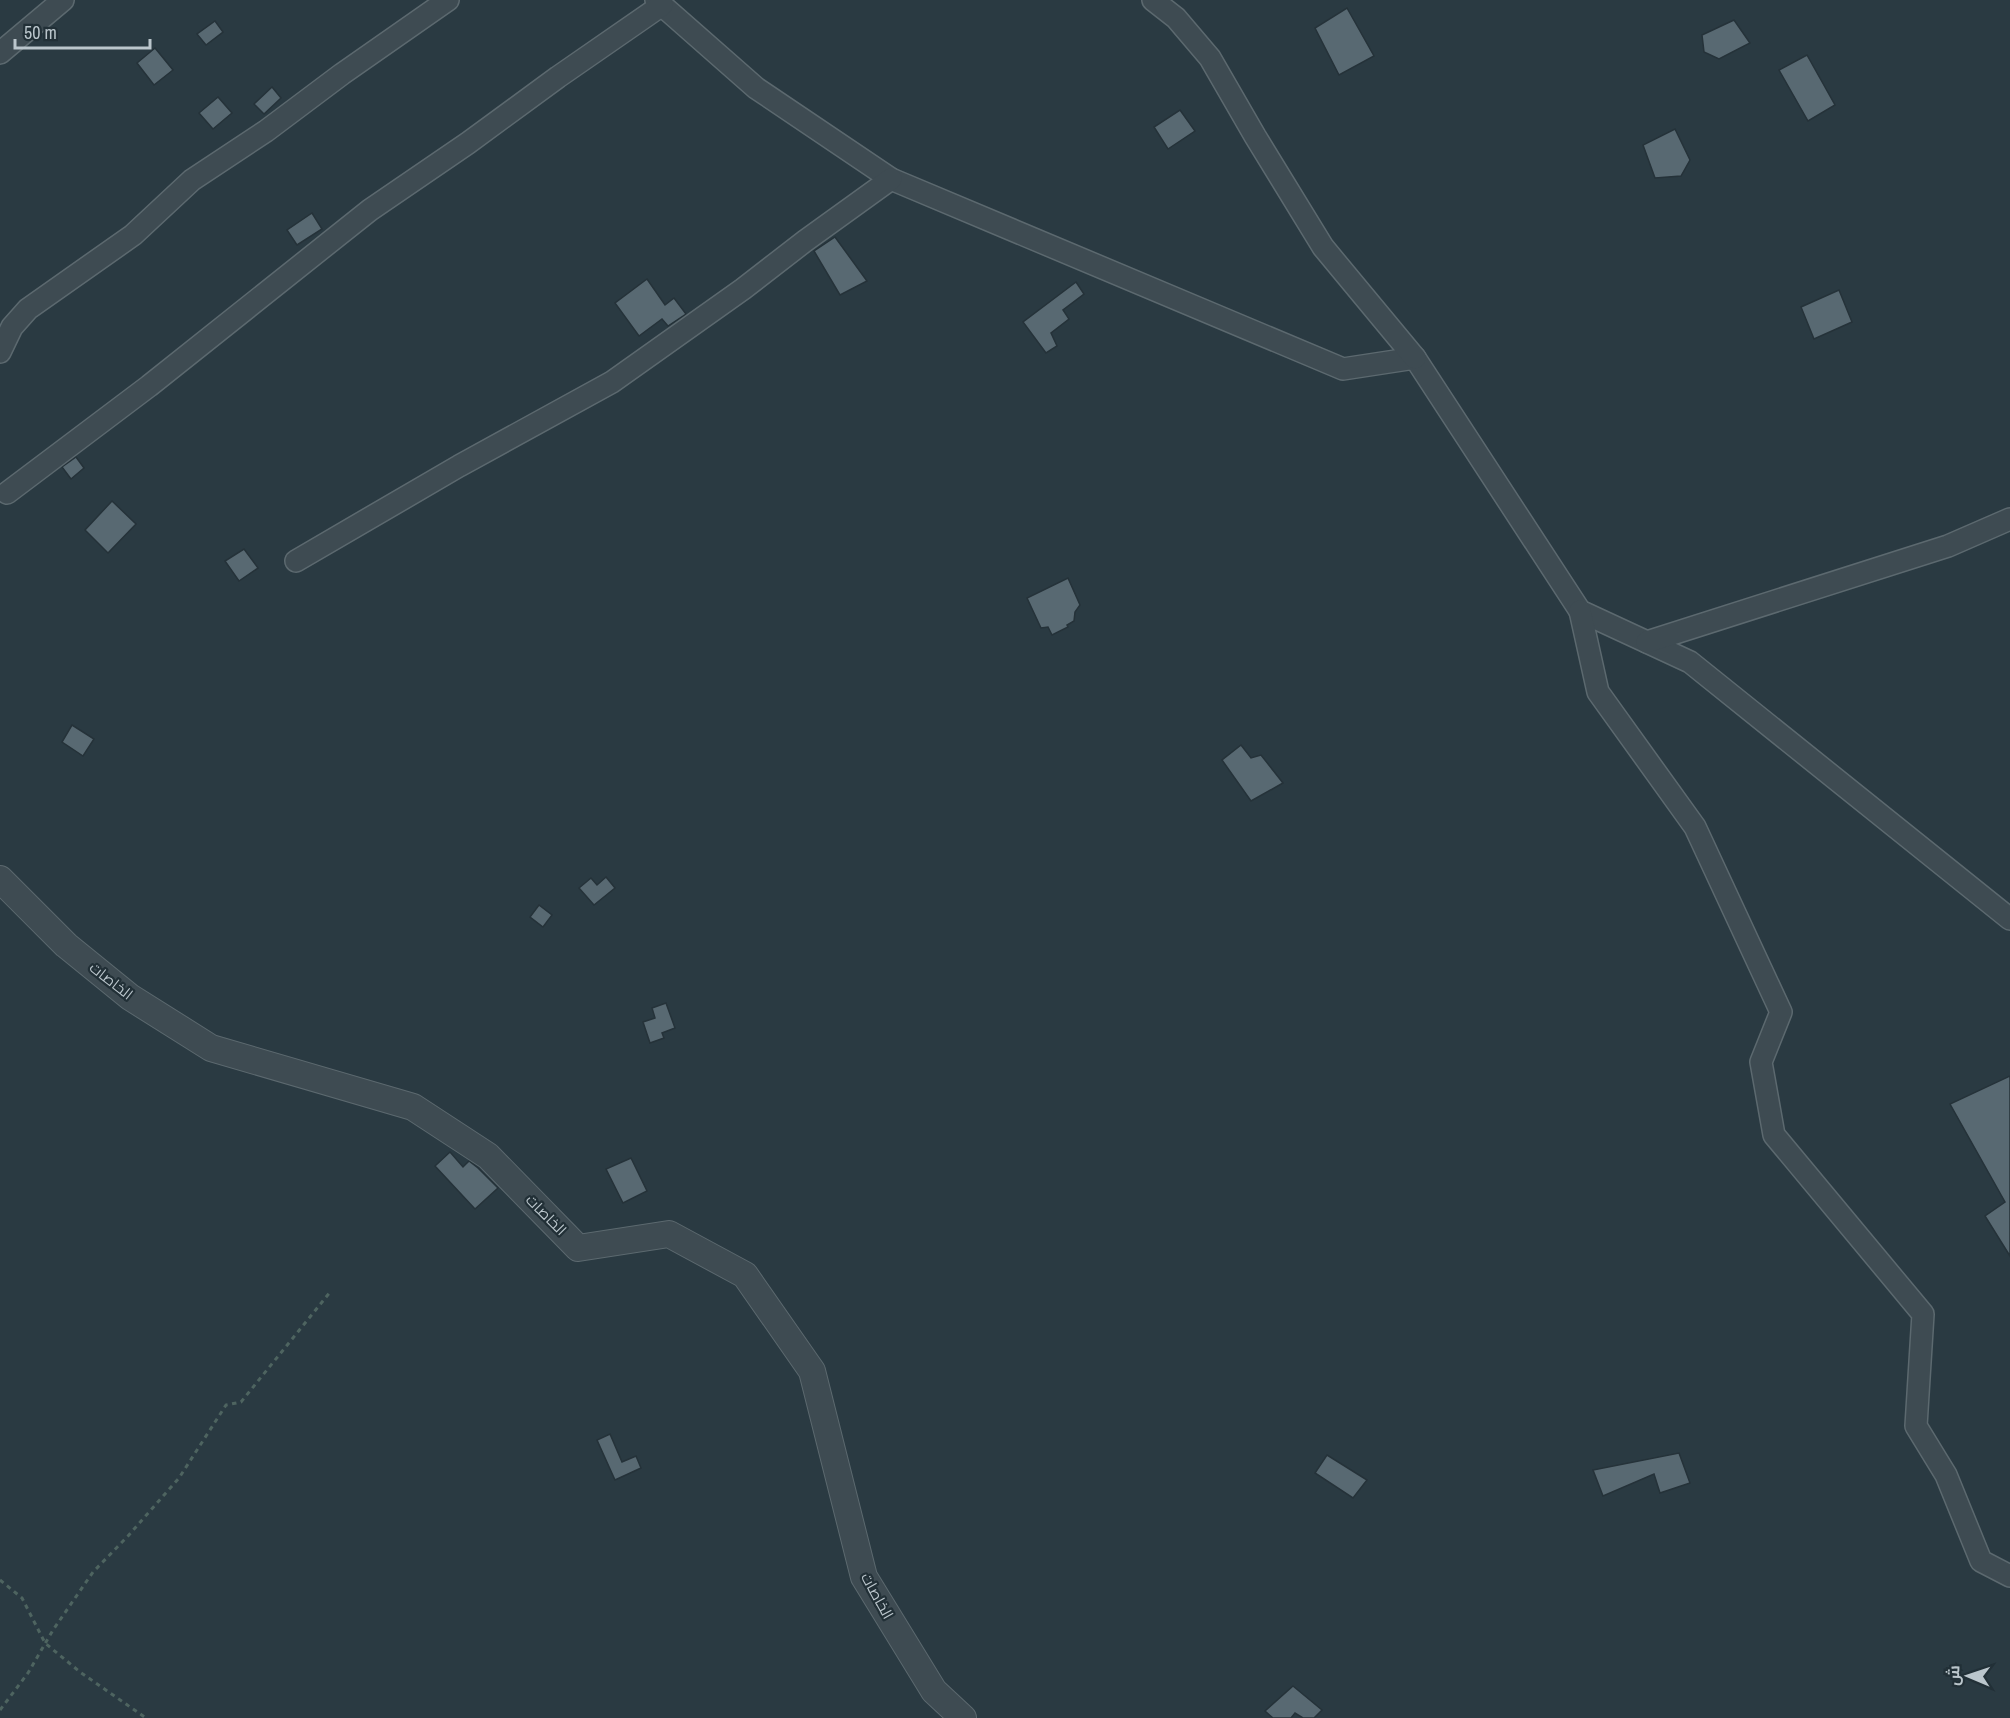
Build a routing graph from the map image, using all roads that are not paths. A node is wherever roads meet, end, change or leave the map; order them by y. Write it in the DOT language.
graph roads {
  1 [pos="63,0"];
  2 [pos="448,0"];
  3 [pos="1153,0"];
  4 [pos="659,3"];
  5 [pos="0,53"];
  6 [pos="891,179"];
  7 [pos="0,352"];
  8 [pos="1414,358"];
  9 [pos="7,493"];
  10 [pos="2010,519"];
  11 [pos="296,561"];
  12 [pos="1580,611"];
  13 [pos="1647,642"];
  14 [pos="0,879"];
  15 [pos="2010,919"];
  16 [pos="2010,1576"];
  17 [pos="963,1718"];
  1 -- 5 [label="street"];
  2 -- 7 [label="street"];
  3 -- 8 [label="street"];
  4 -- 6 [label="street"];
  4 -- 9 [label="street"];
  6 -- 8 [label="street"];
  6 -- 11 [label="street"];
  8 -- 12 [label="street"];
  10 -- 13 [label="street"];
  12 -- 13 [label="street"];
  12 -- 16 [label="street"];
  13 -- 15 [label="street"];
  14 -- 17 [label="street, الخاصات"];
}
